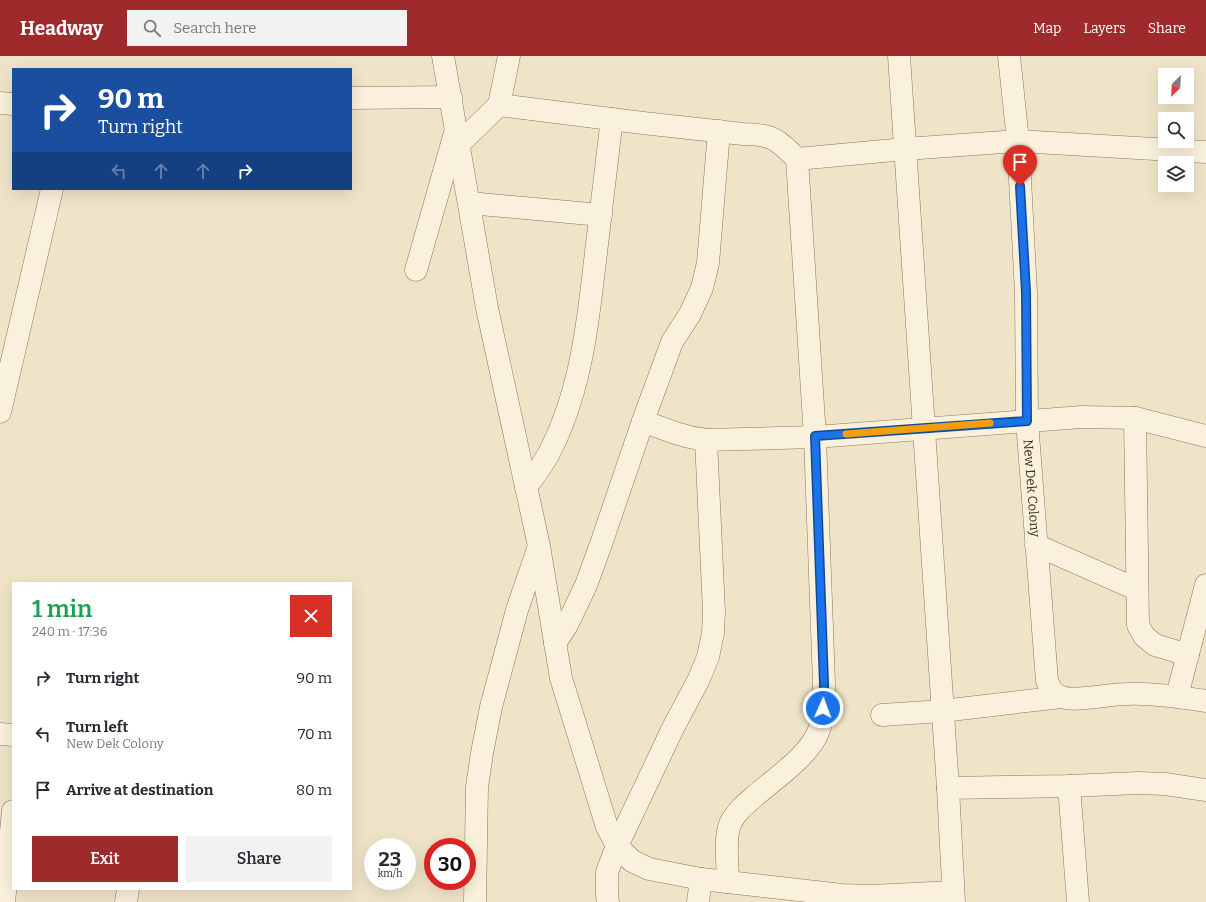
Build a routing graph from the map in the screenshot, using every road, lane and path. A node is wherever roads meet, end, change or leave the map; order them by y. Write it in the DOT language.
graph roads {
  1 [pos="443,56"];
  2 [pos="509,56"];
  3 [pos="900,56"];
  4 [pos="1009,56"];
  5 [pos="451,97"];
  6 [pos="352,98"];
  7 [pos="0,103"];
  8 [pos="12,104"];
  9 [pos="499,105"];
  10 [pos="612,119"];
  11 [pos="719,131"];
  12 [pos="458,136"];
  13 [pos="1018,141"];
  14 [pos="905,149"];
  15 [pos="1206,152"];
  16 [pos="796,159"];
  17 [pos="52,190"];
  18 [pos="469,203"];
  19 [pos="601,215"];
  20 [pos="416,270"];
  21 [pos="0,412"];
  22 [pos="1135,418"];
  23 [pos="643,421"];
  24 [pos="1027,421"];
  25 [pos="923,428"];
  26 [pos="815,436"];
  27 [pos="1206,436"];
  28 [pos="706,440"];
  29 [pos="526,487"];
  30 [pos="1036,545"];
  31 [pos="539,546"];
  32 [pos="1206,585"];
  33 [pos="1136,589"];
  34 [pos="555,643"];
  35 [pos="1188,656"];
  36 [pos="1177,696"];
  37 [pos="1061,697"];
  38 [pos="1206,701"];
  39 [pos="942,711"];
  40 [pos="882,715"];
  41 [pos="0,734"];
  42 [pos="12,736"];
  43 [pos="1069,786"];
  44 [pos="948,788"];
  45 [pos="1206,790"];
  46 [pos="12,821"];
  47 [pos="617,846"];
  48 [pos="701,879"];
  49 [pos="728,882"];
  50 [pos="128,890"];
  51 [pos="802,897"];
  52 [pos="953,897"];
  53 [pos="4,902"];
  54 [pos="126,902"];
  55 [pos="475,902"];
  56 [pos="608,902"];
  57 [pos="698,902"];
  58 [pos="1078,902"];
  1 -- 5 [label="street"];
  2 -- 9 [label="street"];
  3 -- 14 [label="street"];
  4 -- 13 [label="street, New Dek Colony"];
  5 -- 6 [label="street"];
  5 -- 12 [label="street"];
  7 -- 8 [label="street"];
  9 -- 10 [label="street"];
  9 -- 12 [label="street"];
  10 -- 11 [label="street"];
  10 -- 19 [label="street"];
  11 -- 16 [label="street"];
  11 -- 23 [label="street"];
  12 -- 18 [label="street"];
  12 -- 20 [label="street"];
  13 -- 14 [label="street"];
  13 -- 15 [label="street"];
  13 -- 24 [label="street, New Dek Colony"];
  14 -- 16 [label="street"];
  14 -- 25 [label="street"];
  16 -- 26 [label="street"];
  17 -- 21 [label="street"];
  18 -- 19 [label="street"];
  18 -- 29 [label="street"];
  19 -- 29 [label="street"];
  22 -- 24 [label="street"];
  22 -- 27 [label="street"];
  22 -- 33 [label="street"];
  23 -- 28 [label="street"];
  23 -- 34 [label="street"];
  24 -- 25 [label="street"];
  24 -- 30 [label="street, New Dek Colony"];
  25 -- 26 [label="street"];
  25 -- 39 [label="street"];
  26 -- 28 [label="street"];
  26 -- 49 [label="street"];
  28 -- 47 [label="street"];
  29 -- 31 [label="street"];
  30 -- 33 [label="street"];
  30 -- 37 [label="street, New Dek Colony"];
  31 -- 34 [label="street"];
  31 -- 55 [label="street"];
  32 -- 35 [label="street"];
  33 -- 35 [label="street"];
  34 -- 47 [label="street"];
  35 -- 36 [label="street"];
  36 -- 37 [label="street"];
  36 -- 38 [label="street"];
  37 -- 39 [label="street"];
  39 -- 40 [label="street"];
  39 -- 44 [label="street"];
  41 -- 42 [label="street"];
  43 -- 44 [label="street"];
  43 -- 45 [label="street"];
  43 -- 58 [label="street"];
  44 -- 52 [label="street"];
  46 -- 53 [label="street"];
  47 -- 48 [label="street"];
  47 -- 56 [label="street"];
  48 -- 49 [label="street"];
  48 -- 57 [label="street"];
  49 -- 51 [label="street"];
  50 -- 54 [label="street"];
  51 -- 52 [label="street"];
}
